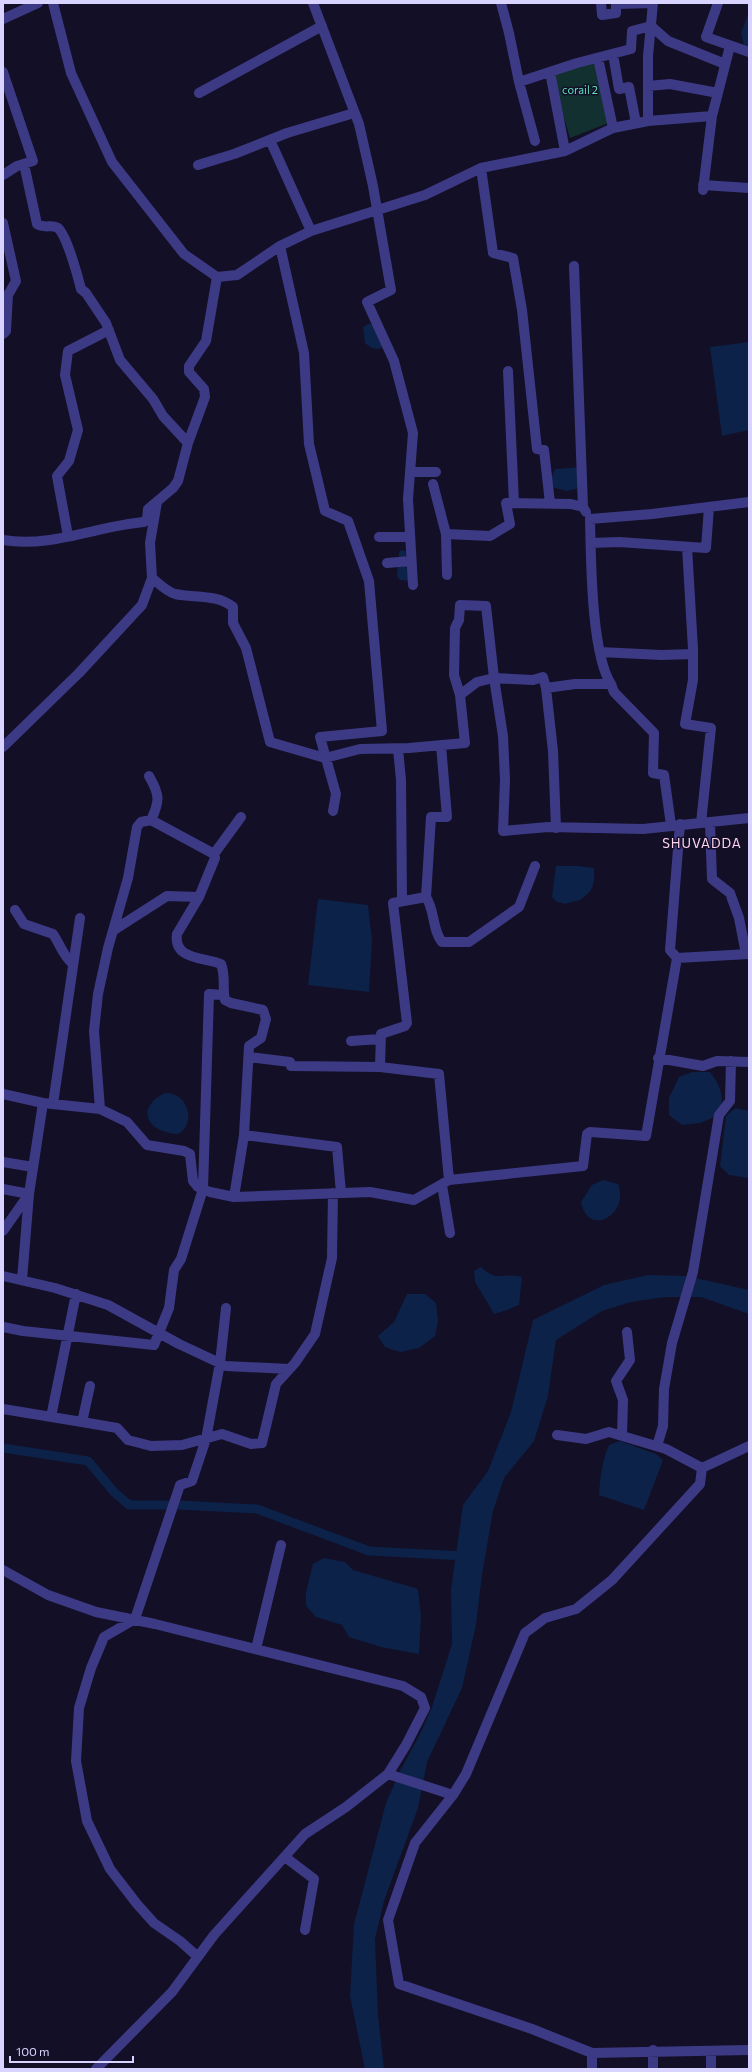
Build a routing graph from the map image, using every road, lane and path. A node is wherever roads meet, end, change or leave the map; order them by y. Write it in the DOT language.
graph roads {
  1 [pos="38,3"];
  2 [pos="53,3"];
  3 [pos="313,3"];
  4 [pos="501,3"];
  5 [pos="601,3"];
  6 [pos="718,3"];
  7 [pos="3,19"];
  8 [pos="322,26"];
  9 [pos="650,26"];
  10 [pos="730,46"];
  11 [pos="749,52"];
  12 [pos="613,54"];
  13 [pos="598,58"];
  14 [pos="725,64"];
  15 [pos="3,72"];
  16 [pos="550,72"];
  17 [pos="519,82"];
  18 [pos="648,86"];
  19 [pos="718,93"];
  20 [pos="199,94"];
  21 [pos="354,113"];
  22 [pos="712,116"];
  23 [pos="648,121"];
  24 [pos="636,123"];
  25 [pos="613,128"];
  26 [pos="270,140"];
  27 [pos="535,141"];
  28 [pos="566,151"];
  29 [pos="24,164"];
  30 [pos="198,165"];
  31 [pos="481,168"];
  32 [pos="3,175"];
  33 [pos="749,188"];
  34 [pos="377,211"];
  35 [pos="3,223"];
  36 [pos="311,232"];
  37 [pos="280,246"];
  38 [pos="574,266"];
  39 [pos="217,278"];
  40 [pos="109,330"];
  41 [pos="3,334"];
  42 [pos="508,371"];
  43 [pos="188,443"];
  44 [pos="410,472"];
  45 [pos="436,472"];
  46 [pos="433,484"];
  47 [pos="157,502"];
  48 [pos="749,502"];
  49 [pos="514,503"];
  50 [pos="550,504"];
  51 [pos="583,507"];
  52 [pos="709,507"];
  53 [pos="590,519"];
  54 [pos="446,534"];
  55 [pos="68,536"];
  56 [pos="379,537"];
  57 [pos="410,537"];
  58 [pos="3,540"];
  59 [pos="590,543"];
  60 [pos="687,547"];
  61 [pos="410,561"];
  62 [pos="387,563"];
  63 [pos="447,575"];
  64 [pos="152,578"];
  65 [pos="413,585"];
  66 [pos="600,652"];
  67 [pos="693,654"];
  68 [pos="494,678"];
  69 [pos="611,684"];
  70 [pos="546,688"];
  71 [pos="460,695"];
  72 [pos="441,745"];
  73 [pos="3,746"];
  74 [pos="398,749"];
  75 [pos="326,758"];
  76 [pos="149,776"];
  77 [pos="333,811"];
  78 [pos="241,818"];
  79 [pos="749,818"];
  80 [pos="151,820"];
  81 [pos="705,823"];
  82 [pos="676,825"];
  83 [pos="556,828"];
  84 [pos="214,854"];
  85 [pos="535,866"];
  86 [pos="199,897"];
  87 [pos="426,897"];
  88 [pos="402,901"];
  89 [pos="15,910"];
  90 [pos="80,918"];
  91 [pos="114,930"];
  92 [pos="748,954"];
  93 [pos="677,958"];
  94 [pos="73,964"];
  95 [pos="224,995"];
  96 [pos="380,1039"];
  97 [pos="351,1041"];
  98 [pos="249,1057"];
  99 [pos="658,1058"];
  100 [pos="732,1061"];
  101 [pos="749,1062"];
  102 [pos="380,1067"];
  103 [pos="3,1094"];
  104 [pos="48,1103"];
  105 [pos="100,1109"];
  106 [pos="244,1135"];
  107 [pos="3,1162"];
  108 [pos="33,1167"];
  109 [pos="446,1182"];
  110 [pos="3,1189"];
  111 [pos="204,1189"];
  112 [pos="337,1193"];
  113 [pos="29,1194"];
  114 [pos="234,1197"];
  115 [pos="3,1231"];
  116 [pos="450,1233"];
  117 [pos="3,1276"];
  118 [pos="22,1280"];
  119 [pos="76,1294"];
  120 [pos="226,1308"];
  121 [pos="3,1327"];
  122 [pos="627,1332"];
  123 [pos="159,1333"];
  124 [pos="67,1336"];
  125 [pos="220,1363"];
  126 [pos="289,1369"];
  127 [pos="90,1386"];
  128 [pos="3,1409"];
  129 [pos="51,1417"];
  130 [pos="82,1422"];
  131 [pos="556,1435"];
  132 [pos="622,1435"];
  133 [pos="206,1438"];
  134 [pos="657,1446"];
  135 [pos="749,1446"];
  136 [pos="702,1468"];
  137 [pos="281,1545"];
  138 [pos="3,1570"];
  139 [pos="135,1619"];
  140 [pos="256,1649"];
  141 [pos="392,1775"];
  142 [pos="453,1795"];
  143 [pos="285,1857"];
  144 [pos="305,1930"];
  145 [pos="198,1957"];
  146 [pos="653,2050"];
  147 [pos="749,2050"];
  148 [pos="712,2051"];
  149 [pos="592,2053"];
  150 [pos="96,2069"];
  151 [pos="592,2069"];
  152 [pos="653,2069"];
  153 [pos="711,2069"];
  1 -- 7 [label="street"];
  2 -- 39 [label="street"];
  3 -- 8 [label="street"];
  4 -- 17 [label="street"];
  5 -- 9 [label="street"];
  6 -- 10 [label="street"];
  8 -- 20 [label="street"];
  8 -- 21 [label="street"];
  9 -- 12 [label="street"];
  9 -- 14 [label="street"];
  9 -- 18 [label="street"];
  10 -- 11 [label="street"];
  10 -- 14 [label="street"];
  12 -- 13 [label="street"];
  12 -- 24 [label="street"];
  13 -- 16 [label="street"];
  13 -- 25 [label="street"];
  14 -- 19 [label="street"];
  15 -- 29 [label="street"];
  16 -- 17 [label="street"];
  16 -- 28 [label="street"];
  17 -- 27 [label="street"];
  18 -- 19 [label="street"];
  18 -- 23 [label="street"];
  19 -- 22 [label="street"];
  21 -- 26 [label="street"];
  21 -- 34 [label="street"];
  22 -- 23 [label="street"];
  22 -- 33 [label="street"];
  23 -- 24 [label="street"];
  24 -- 25 [label="street"];
  25 -- 28 [label="street"];
  26 -- 30 [label="street"];
  26 -- 36 [label="street"];
  28 -- 31 [label="street"];
  29 -- 32 [label="street"];
  29 -- 40 [label="street"];
  31 -- 34 [label="street"];
  31 -- 50 [label="street"];
  34 -- 36 [label="street"];
  34 -- 44 [label="street"];
  35 -- 41 [label="street"];
  36 -- 37 [label="street"];
  37 -- 39 [label="street"];
  37 -- 75 [label="street"];
  38 -- 51 [label="street"];
  39 -- 43 [label="street"];
  40 -- 43 [label="street"];
  40 -- 55 [label="street"];
  42 -- 49 [label="street"];
  43 -- 47 [label="street"];
  44 -- 45 [label="street"];
  44 -- 57 [label="street"];
  46 -- 54 [label="street"];
  47 -- 55 [label="street"];
  47 -- 64 [label="street"];
  48 -- 52 [label="street"];
  49 -- 50 [label="street"];
  49 -- 54 [label="street"];
  50 -- 51 [label="street"];
  51 -- 53 [label="street"];
  52 -- 53 [label="street"];
  52 -- 60 [label="street"];
  53 -- 59 [label="street"];
  54 -- 63 [label="street"];
  55 -- 58 [label="street"];
  56 -- 57 [label="street"];
  57 -- 61 [label="street"];
  59 -- 60 [label="street"];
  59 -- 66 [label="street"];
  60 -- 67 [label="street"];
  61 -- 62 [label="street"];
  61 -- 65 [label="street"];
  64 -- 73 [label="street"];
  64 -- 75 [label="street"];
  66 -- 67 [label="street"];
  66 -- 69 [label="street"];
  67 -- 81 [label="street"];
  68 -- 70 [label="street"];
  68 -- 71 [label="street"];
  68 -- 71 [label="street"];
  68 -- 83 [label="street"];
  69 -- 70 [label="street"];
  69 -- 82 [label="street"];
  70 -- 83 [label="street"];
  71 -- 72 [label="street"];
  72 -- 74 [label="street"];
  72 -- 87 [label="street"];
  74 -- 75 [label="street"];
  74 -- 88 [label="street"];
  75 -- 77 [label="street"];
  76 -- 80 [label="street"];
  78 -- 84 [label="street"];
  79 -- 81 [label="street"];
  80 -- 84 [label="street"];
  80 -- 91 [label="street"];
  81 -- 82 [label="street"];
  81 -- 92 [label="street"];
  82 -- 83 [label="street"];
  82 -- 93 [label="street"];
  84 -- 86 [label="street"];
  85 -- 87 [label="street"];
  86 -- 91 [label="street"];
  86 -- 95 [label="street"];
  87 -- 88 [label="street"];
  88 -- 96 [label="street"];
  89 -- 94 [label="street"];
  90 -- 94 [label="street"];
  91 -- 105 [label="street"];
  92 -- 93 [label="street"];
  93 -- 99 [label="street"];
  94 -- 104 [label="street"];
  95 -- 98 [label="street"];
  95 -- 111 [label="street"];
  96 -- 97 [label="street"];
  96 -- 102 [label="street"];
  98 -- 102 [label="street"];
  98 -- 106 [label="street"];
  99 -- 100 [label="street"];
  99 -- 109 [label="street"];
  100 -- 101 [label="street"];
  100 -- 134 [label="street"];
  102 -- 109 [label="street"];
  103 -- 104 [label="street"];
  104 -- 105 [label="street"];
  104 -- 108 [label="street"];
  105 -- 111 [label="street"];
  106 -- 112 [label="street"];
  106 -- 114 [label="street"];
  107 -- 108 [label="street"];
  108 -- 113 [label="street"];
  109 -- 112 [label="street"];
  109 -- 116 [label="street"];
  110 -- 113 [label="street"];
  111 -- 114 [label="street"];
  111 -- 123 [label="street"];
  112 -- 114 [label="street"];
  112 -- 126 [label="street"];
  113 -- 115 [label="street"];
  113 -- 118 [label="street"];
  117 -- 118 [label="street"];
  118 -- 119 [label="street"];
  119 -- 123 [label="street"];
  119 -- 124 [label="street"];
  120 -- 125 [label="street"];
  121 -- 124 [label="street"];
  122 -- 132 [label="street"];
  123 -- 124 [label="street"];
  123 -- 125 [label="street"];
  124 -- 129 [label="street"];
  125 -- 126 [label="street"];
  125 -- 133 [label="street"];
  126 -- 133 [label="street"];
  127 -- 130 [label="street"];
  128 -- 129 [label="street"];
  129 -- 130 [label="street"];
  130 -- 133 [label="street"];
  131 -- 132 [label="street"];
  132 -- 134 [label="street"];
  133 -- 139 [label="street"];
  134 -- 136 [label="street"];
  135 -- 136 [label="street"];
  136 -- 142 [label="street"];
  137 -- 140 [label="street"];
  138 -- 139 [label="street"];
  139 -- 140 [label="street"];
  139 -- 145 [label="street"];
  140 -- 141 [label="street"];
  141 -- 142 [label="street"];
  141 -- 143 [label="street"];
  142 -- 149 [label="street"];
  143 -- 144 [label="street"];
  143 -- 145 [label="street"];
  145 -- 150 [label="street"];
  146 -- 148 [label="street"];
  146 -- 149 [label="street"];
  146 -- 152 [label="street"];
  147 -- 148 [label="street"];
  148 -- 153 [label="street"];
  149 -- 151 [label="street"];
}
